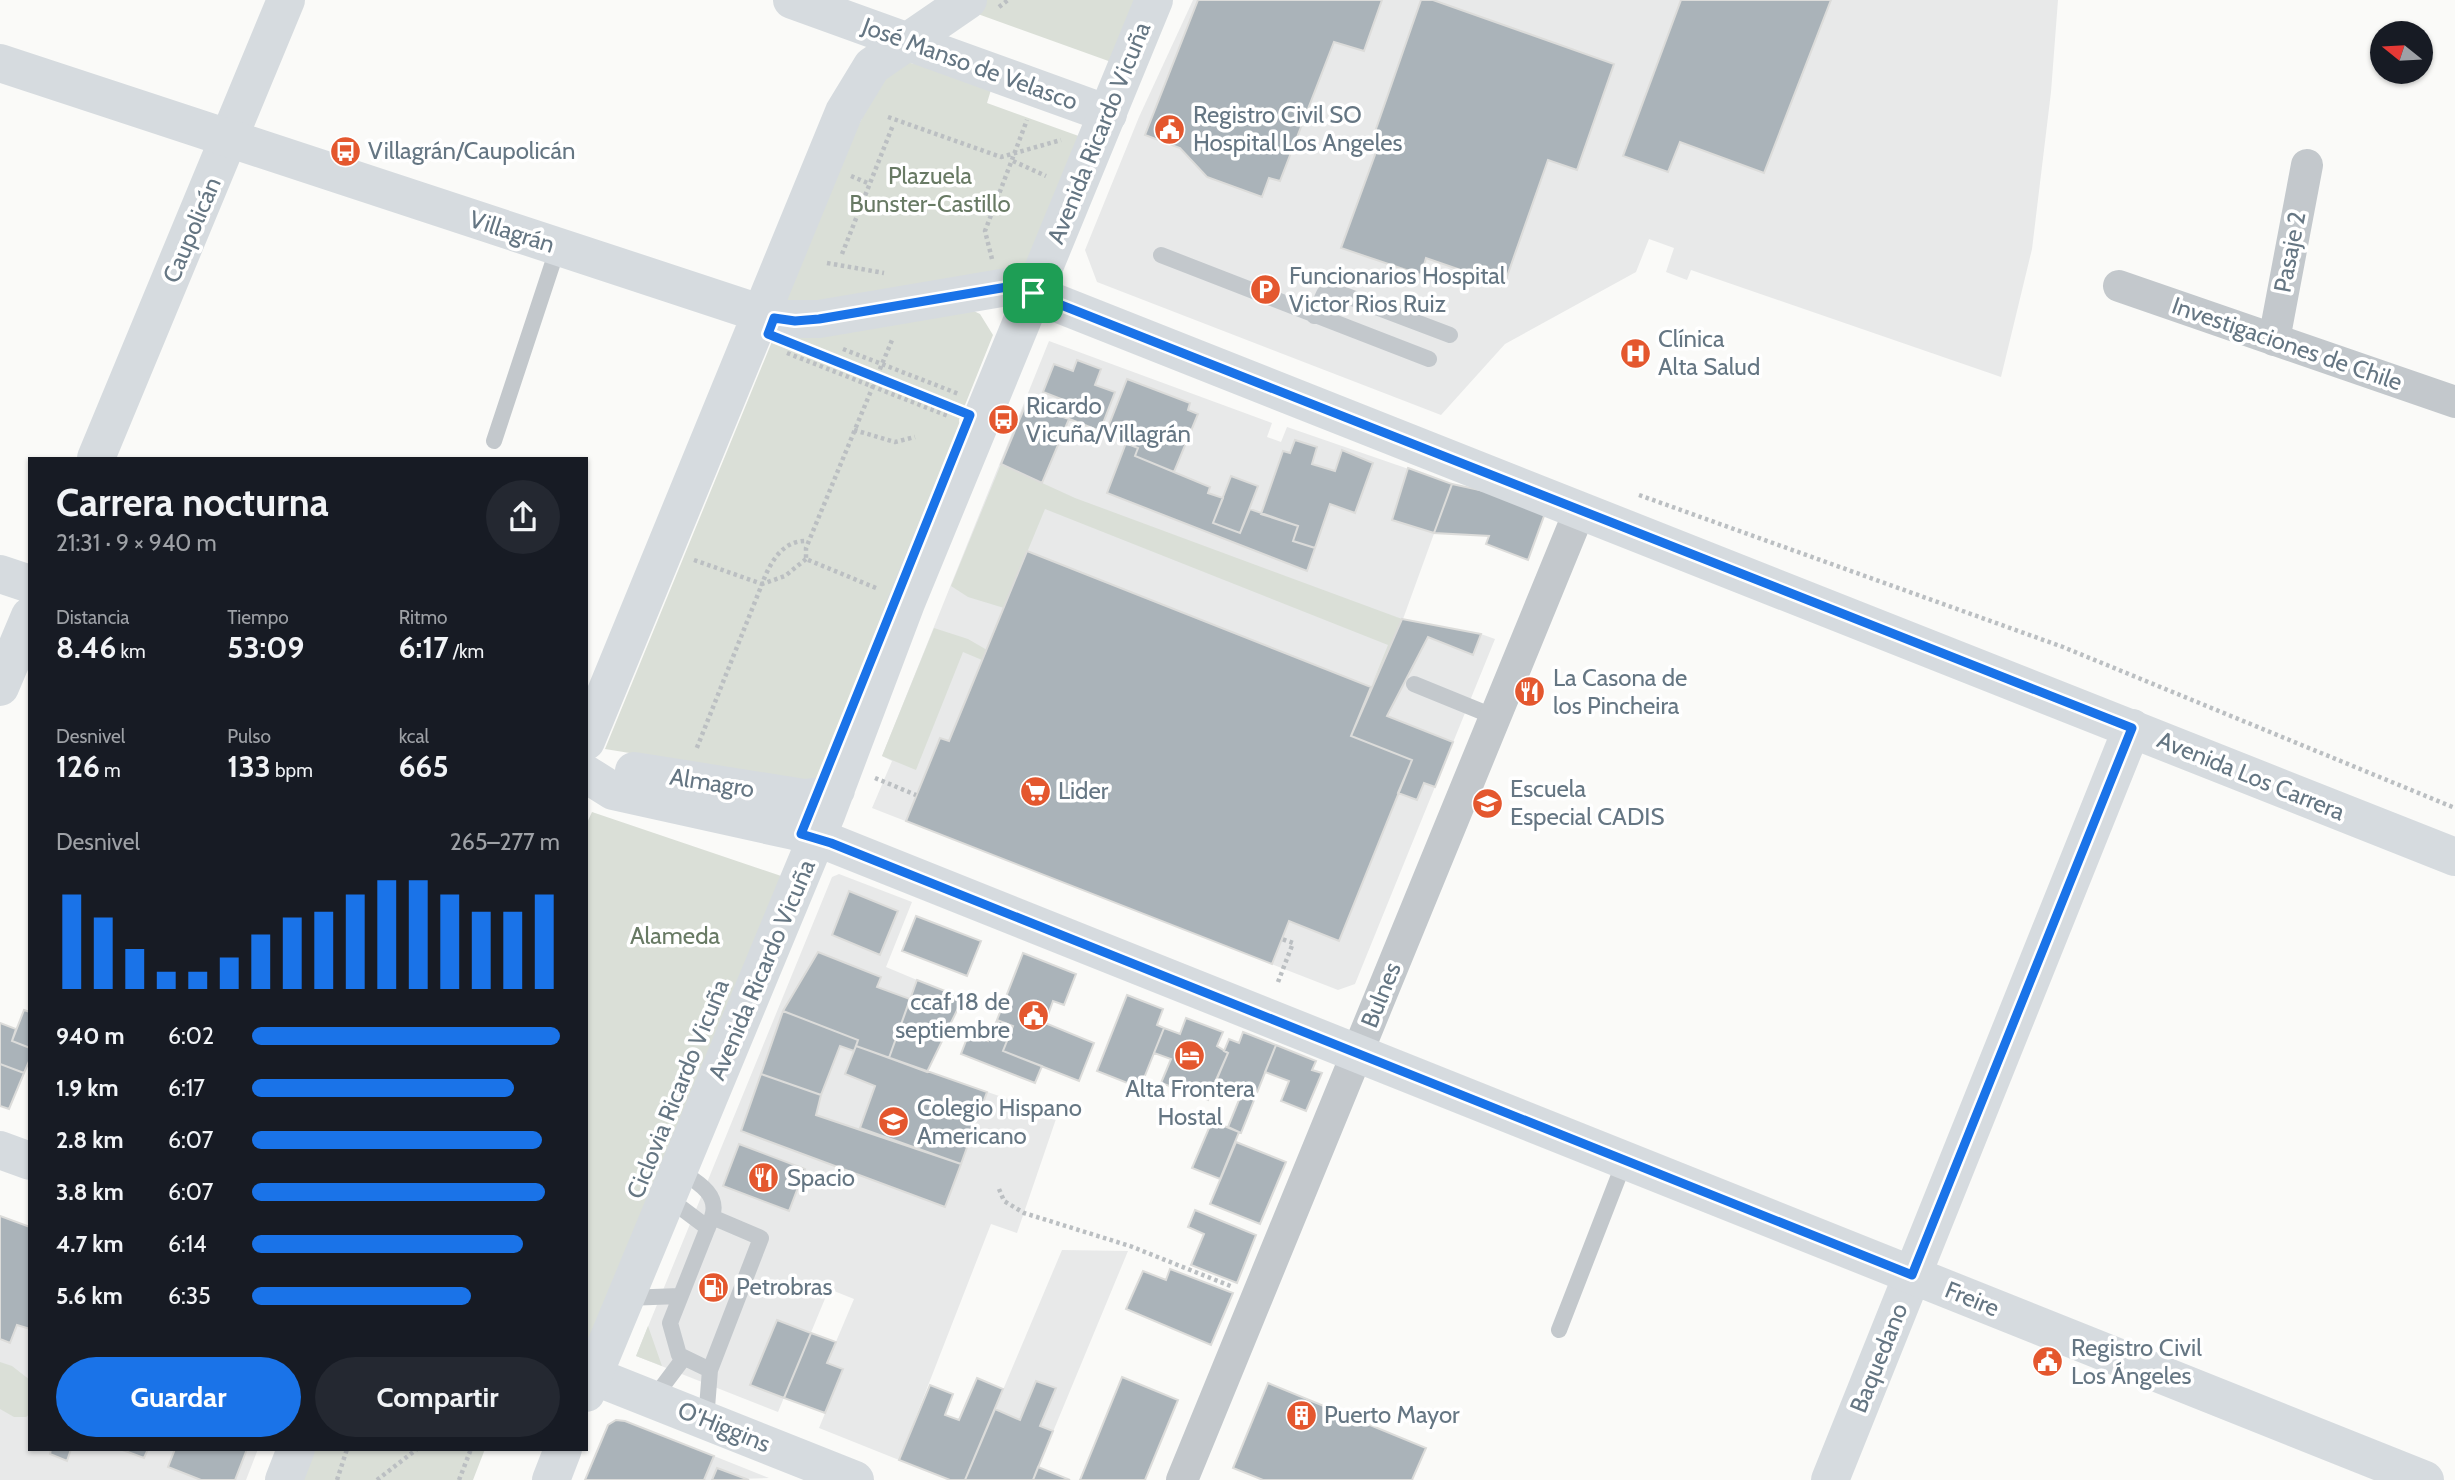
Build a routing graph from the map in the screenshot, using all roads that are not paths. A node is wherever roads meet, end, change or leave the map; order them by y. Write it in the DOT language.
graph roads {
  1 [pos="286,0"];
  2 [pos="792,0"];
  3 [pos="968,0"];
  4 [pos="1154,0"];
  5 [pos="907,41"];
  6 [pos="0,63"];
  7 [pos="1108,114"];
  8 [pos="230,139"];
  9 [pos="2307,165"];
  10 [pos="558,247"];
  11 [pos="1161,255"];
  12 [pos="2119,286"];
  13 [pos="1033,293"];
  14 [pos="948,298"];
  15 [pos="761,314"];
  16 [pos="1314,316"];
  17 [pos="1450,335"];
  18 [pos="2274,340"];
  19 [pos="1429,359"];
  20 [pos="972,402"];
  21 [pos="2455,402"];
  22 [pos="494,441"];
  23 [pos="96,457"];
  24 [pos="1580,510"];
  25 [pos="0,574"];
  26 [pos="28,582"];
  27 [pos="28,621"];
  28 [pos="1414,684"];
  29 [pos="0,687"];
  30 [pos="1495,717"];
  31 [pos="2132,728"];
  32 [pos="588,736"];
  33 [pos="588,768"];
  34 [pos="588,775"];
  35 [pos="836,790"];
  36 [pos="817,837"];
  37 [pos="2455,857"];
  38 [pos="1357,1053"];
  39 [pos="0,1150"];
  40 [pos="28,1160"];
  41 [pos="1625,1160"];
  42 [pos="673,1184"];
  43 [pos="710,1223"];
  44 [pos="1912,1275"];
  45 [pos="680,1296"];
  46 [pos="626,1298"];
  47 [pos="1559,1330"];
  48 [pos="683,1359"];
  49 [pos="710,1370"];
  50 [pos="589,1381"];
  51 [pos="653,1399"];
  52 [pos="706,1420"];
  53 [pos="295,1451"];
  54 [pos="563,1451"];
  55 [pos="284,1480"];
  56 [pos="551,1480"];
  57 [pos="855,1480"];
  58 [pos="1182,1480"];
  59 [pos="1830,1480"];
  60 [pos="2425,1480"];
  1 -- 8 [label="main road, Caupolicán"];
  2 -- 5 [label="main road, José Manso de Velasco"];
  3 -- 5 [label="main road"];
  4 -- 7 [label="main road, Avenida Ricardo Vicuña"];
  5 -- 7 [label="main road, José Manso de Velasco"];
  5 -- 15 [label="main road"];
  6 -- 8 [label="main road, Villagrán"];
  7 -- 13 [label="main road, Avenida Ricardo Vicuña"];
  8 -- 10 [label="main road, Villagrán"];
  8 -- 23 [label="main road, Caupolicán"];
  9 -- 18 [label="street, Pasaje 2"];
  10 -- 15 [label="main road, Villagrán"];
  10 -- 22 [label="lane"];
  11 -- 16 [label="lane"];
  12 -- 18 [label="street, Investigaciones de Chile"];
  13 -- 14 [label="main road, Villagrán"];
  13 -- 20 [label="main road, Avenida Ricardo Vicuña"];
  13 -- 24 [label="main road, Avenida Los Carrera"];
  14 -- 15 [label="main road, Villagrán"];
  14 -- 20 [label="main road"];
  15 -- 32 [label="main road"];
  16 -- 17 [label="lane"];
  16 -- 19 [label="lane"];
  18 -- 21 [label="street, Investigaciones de Chile"];
  20 -- 35 [label="main road, Avenida Ricardo Vicuña"];
  24 -- 30 [label="street, Bulnes"];
  24 -- 31 [label="main road, Avenida Los Carrera"];
  25 -- 26 [label="main road"];
  27 -- 29 [label="main road"];
  28 -- 30 [label="lane"];
  30 -- 38 [label="street, Bulnes"];
  31 -- 37 [label="main road, Avenida Los Carrera"];
  31 -- 44 [label="main road, Baquedano"];
  33 -- 35 [label="main road, Almagro"];
  34 -- 36 [label="main road, Almagro"];
  35 -- 36 [label="main road, Avenida Ricardo Vicuña"];
  36 -- 38 [label="main road, Freire"];
  36 -- 42 [label="main road, Avenida Ricardo Vicuña"];
  38 -- 41 [label="main road, Freire"];
  38 -- 58 [label="street, Bulnes"];
  39 -- 40 [label="main road"];
  41 -- 44 [label="main road, Freire"];
  41 -- 47 [label="lane"];
  42 -- 43 [label="lane"];
  42 -- 43 [label="lane"];
  42 -- 46 [label="main road, Avenida Ricardo Vicuña"];
  43 -- 45 [label="lane"];
  43 -- 49 [label="lane"];
  44 -- 59 [label="main road, Baquedano"];
  44 -- 60 [label="main road, Freire"];
  45 -- 46 [label="lane"];
  45 -- 48 [label="lane"];
  46 -- 50 [label="main road, Avenida Ricardo Vicuña"];
  48 -- 49 [label="lane"];
  48 -- 51 [label="lane"];
  49 -- 52 [label="lane"];
  50 -- 51 [label="main road, O'Higgins"];
  51 -- 52 [label="main road, O'Higgins"];
  52 -- 57 [label="main road, O'Higgins"];
  53 -- 55 [label="main road"];
  54 -- 56 [label="main road"];
}
